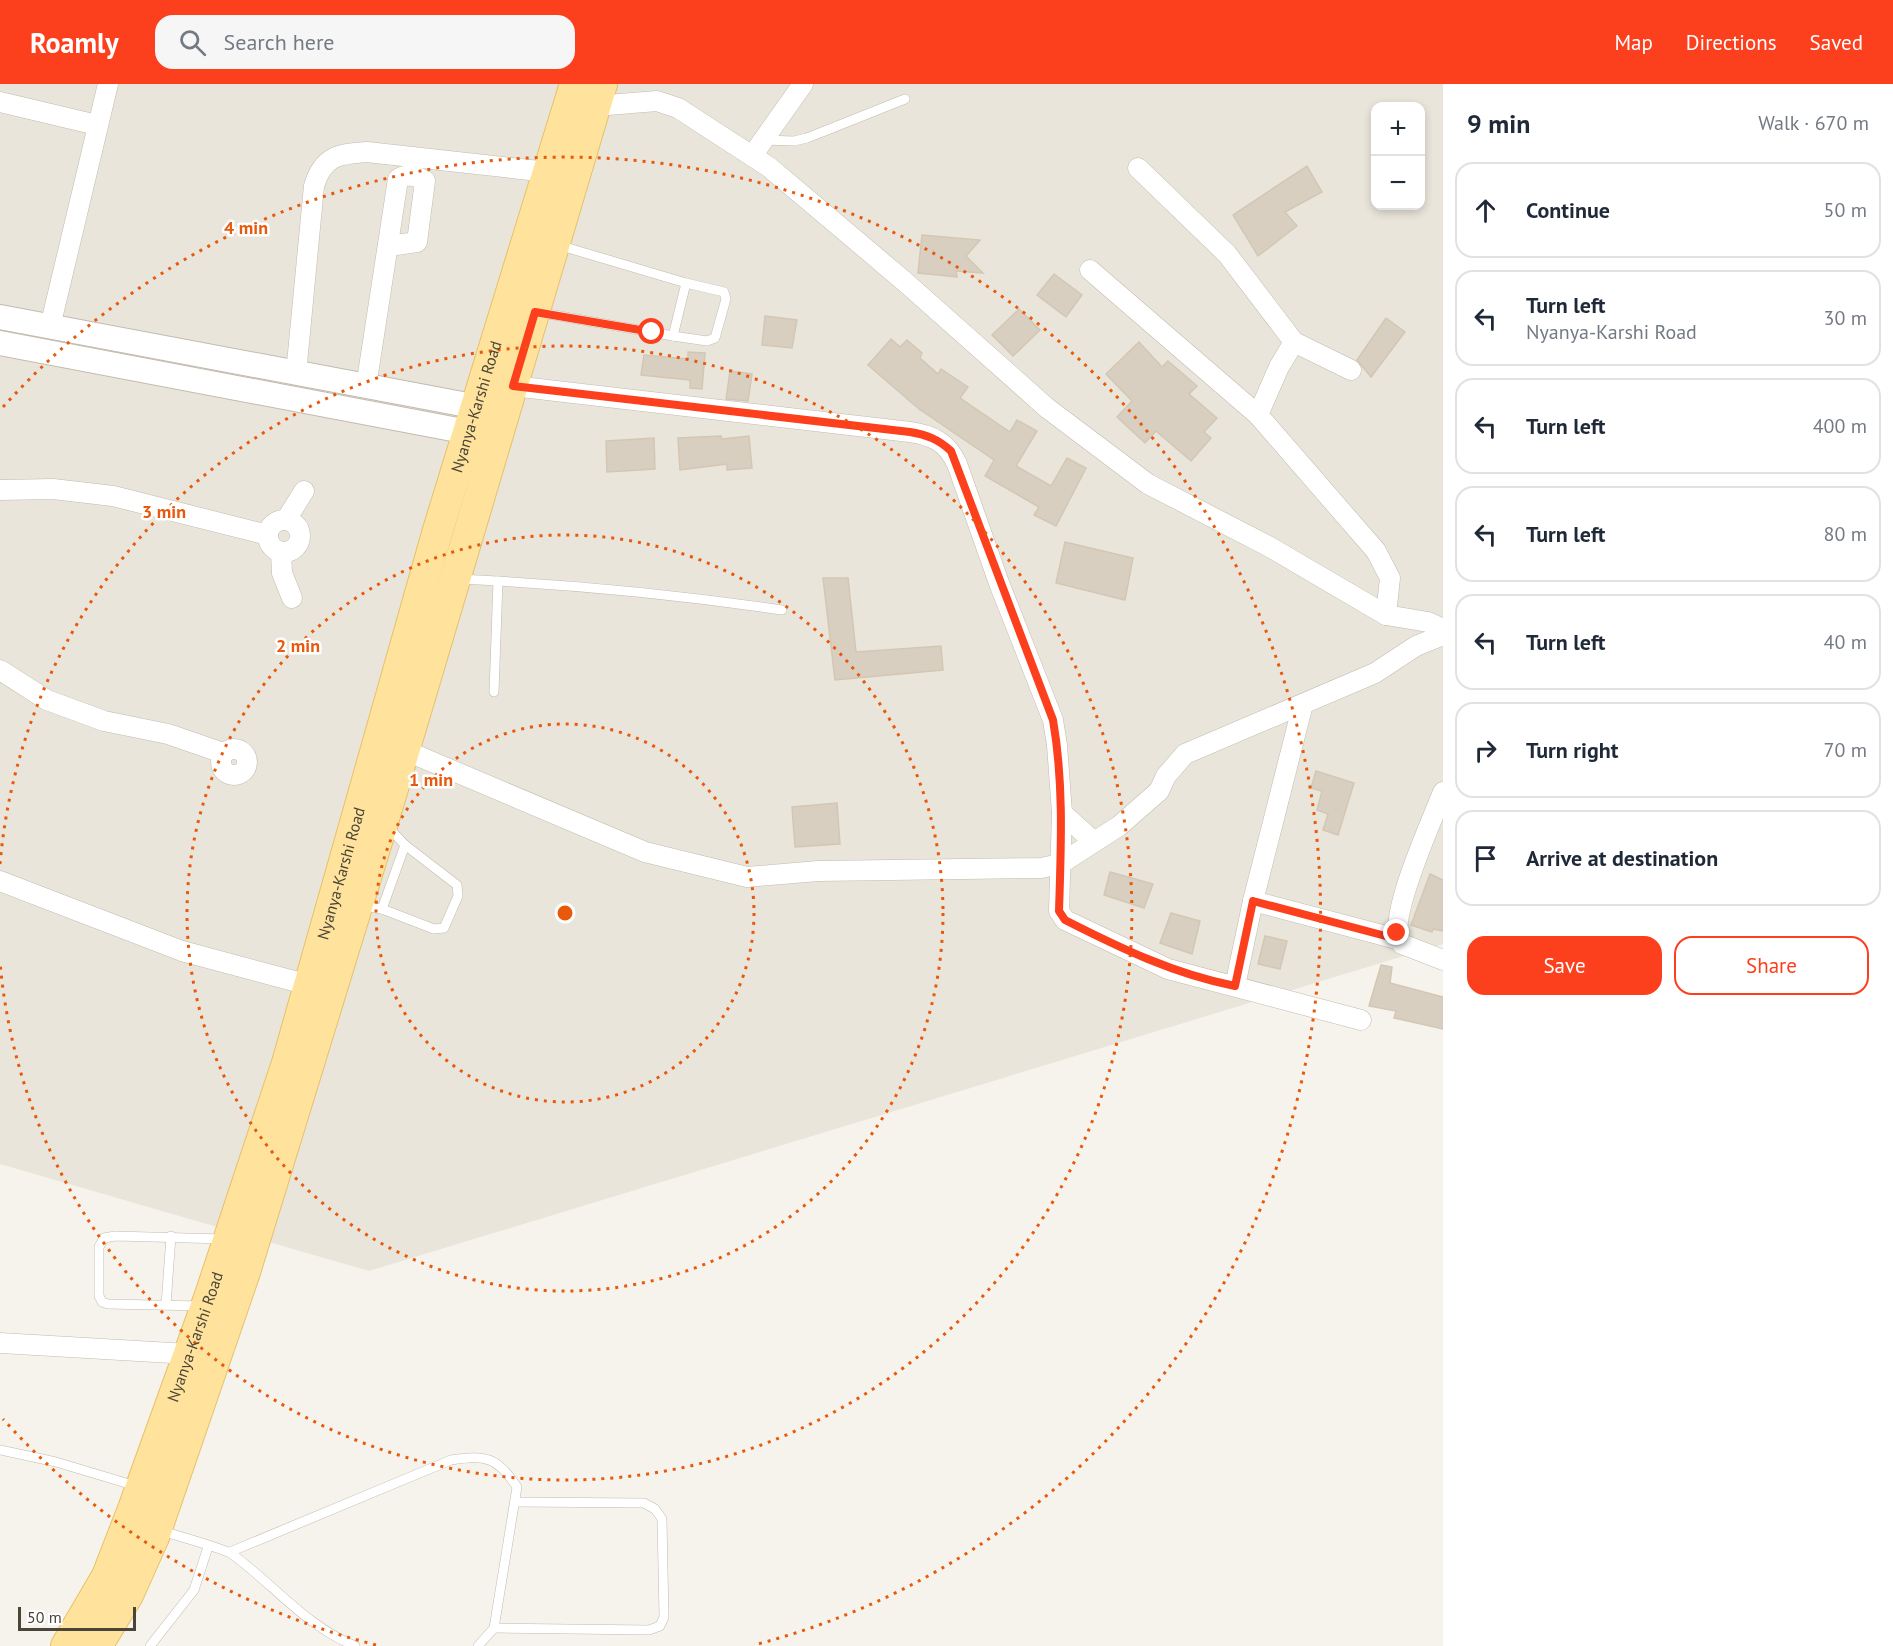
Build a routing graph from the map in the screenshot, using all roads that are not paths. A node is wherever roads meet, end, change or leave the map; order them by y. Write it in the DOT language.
graph roads {
  1 [pos="108,84"];
  2 [pos="575,84"];
  3 [pos="803,84"];
  4 [pos="598,95"];
  5 [pos="905,99"];
  6 [pos="0,102"];
  7 [pos="97,125"];
  8 [pos="758,148"];
  9 [pos="1138,168"];
  10 [pos="548,172"];
  11 [pos="555,244"];
  12 [pos="389,246"];
  13 [pos="1090,270"];
  14 [pos="686,283"];
  15 [pos="535,312"];
  16 [pos="0,317"];
  17 [pos="51,327"];
  18 [pos="673,336"];
  19 [pos="1294,342"];
  20 [pos="0,343"];
  21 [pos="1351,370"];
  22 [pos="296,374"];
  23 [pos="366,387"];
  24 [pos="505,412"];
  25 [pos="1258,415"];
  26 [pos="472,420"];
  27 [pos="0,490"];
  28 [pos="304,491"];
  29 [pos="286,520"];
  30 [pos="268,535"];
  31 [pos="281,552"];
  32 [pos="456,579"];
  33 [pos="498,581"];
  34 [pos="292,598"];
  35 [pos="782,610"];
  36 [pos="1386,615"];
  37 [pos="1443,629"];
  38 [pos="1443,635"];
  39 [pos="0,670"];
  40 [pos="494,692"];
  41 [pos="1303,704"];
  42 [pos="404,750"];
  43 [pos="223,753"];
  44 [pos="1443,792"];
  45 [pos="1062,813"];
  46 [pos="383,822"];
  47 [pos="1093,841"];
  48 [pos="405,845"];
  49 [pos="1060,864"];
  50 [pos="0,881"];
  51 [pos="360,895"];
  52 [pos="1253,901"];
  53 [pos="1397,939"];
  54 [pos="1443,960"];
  55 [pos="309,985"];
  56 [pos="1235,986"];
  57 [pos="1361,1020"];
  58 [pos="171,1236"];
  59 [pos="229,1239"];
  60 [pos="166,1305"];
  61 [pos="206,1306"];
  62 [pos="0,1343"];
  63 [pos="189,1354"];
  64 [pos="0,1450"];
  65 [pos="141,1487"];
  66 [pos="515,1502"];
  67 [pos="157,1529"];
  68 [pos="208,1547"];
  69 [pos="230,1552"];
  70 [pos="494,1628"];
  71 [pos="86,1637"];
  72 [pos="150,1646"];
  73 [pos="354,1646"];
  74 [pos="478,1646"];
  1 -- 7 [label="street"];
  2 -- 10 [label="main road, Nyanya-Karshi Road"];
  3 -- 8 [label="street"];
  4 -- 8 [label="street"];
  4 -- 11 [label="main road, Nyanya-Karshi Road"];
  5 -- 8 [label="lane"];
  6 -- 7 [label="street"];
  7 -- 17 [label="street"];
  8 -- 36 [label="street"];
  9 -- 19 [label="street"];
  10 -- 22 [label="street"];
  10 -- 26 [label="main road, Nyanya-Karshi Road"];
  11 -- 14 [label="lane"];
  11 -- 15 [label="main road, Nyanya-Karshi Road"];
  12 -- 23 [label="street"];
  13 -- 25 [label="street"];
  14 -- 18 [label="lane"];
  14 -- 18 [label="lane"];
  15 -- 18 [label="lane"];
  15 -- 24 [label="main road, Nyanya-Karshi Road"];
  16 -- 17 [label="street"];
  17 -- 22 [label="street"];
  19 -- 21 [label="street"];
  19 -- 25 [label="street"];
  20 -- 26 [label="street"];
  22 -- 23 [label="street"];
  23 -- 26 [label="street"];
  24 -- 26 [label="street"];
  24 -- 32 [label="main road, Nyanya-Karshi Road"];
  24 -- 45 [label="street"];
  25 -- 36 [label="street"];
  26 -- 51 [label="main road, Nyanya-Karshi Road"];
  27 -- 30 [label="street"];
  28 -- 29 [label="street"];
  29 -- 30 [label="street"];
  29 -- 31 [label="street"];
  30 -- 31 [label="street"];
  31 -- 34 [label="street"];
  32 -- 33 [label="lane"];
  32 -- 42 [label="main road, Nyanya-Karshi Road"];
  33 -- 35 [label="lane"];
  33 -- 40 [label="lane"];
  36 -- 37 [label="street"];
  38 -- 41 [label="street"];
  39 -- 43 [label="street"];
  41 -- 47 [label="street"];
  41 -- 52 [label="street"];
  42 -- 46 [label="main road, Nyanya-Karshi Road"];
  42 -- 49 [label="street"];
  44 -- 53 [label="street"];
  45 -- 47 [label="street"];
  45 -- 49 [label="street"];
  46 -- 48 [label="lane"];
  46 -- 51 [label="main road, Nyanya-Karshi Road"];
  47 -- 49 [label="street"];
  48 -- 51 [label="lane"];
  48 -- 51 [label="lane"];
  49 -- 56 [label="street"];
  50 -- 55 [label="street"];
  51 -- 55 [label="main road, Nyanya-Karshi Road"];
  51 -- 67 [label="main road, Nyanya-Karshi Road"];
  52 -- 53 [label="street"];
  52 -- 56 [label="street"];
  53 -- 54 [label="street"];
  55 -- 59 [label="main road, Nyanya-Karshi Road"];
  56 -- 57 [label="street"];
  58 -- 59 [label="lane"];
  58 -- 60 [label="lane"];
  58 -- 60 [label="lane"];
  59 -- 61 [label="main road, Nyanya-Karshi Road"];
  60 -- 61 [label="lane"];
  61 -- 63 [label="main road, Nyanya-Karshi Road"];
  62 -- 63 [label="street"];
  63 -- 65 [label="main road, Nyanya-Karshi Road"];
  64 -- 65 [label="lane"];
  65 -- 71 [label="main road, Nyanya-Karshi Road"];
  66 -- 69 [label="lane"];
  66 -- 70 [label="lane"];
  66 -- 70 [label="lane"];
  67 -- 68 [label="lane"];
  67 -- 71 [label="main road, Nyanya-Karshi Road"];
  68 -- 69 [label="lane"];
  68 -- 72 [label="lane"];
  69 -- 73 [label="lane"];
  70 -- 74 [label="lane"];
}
